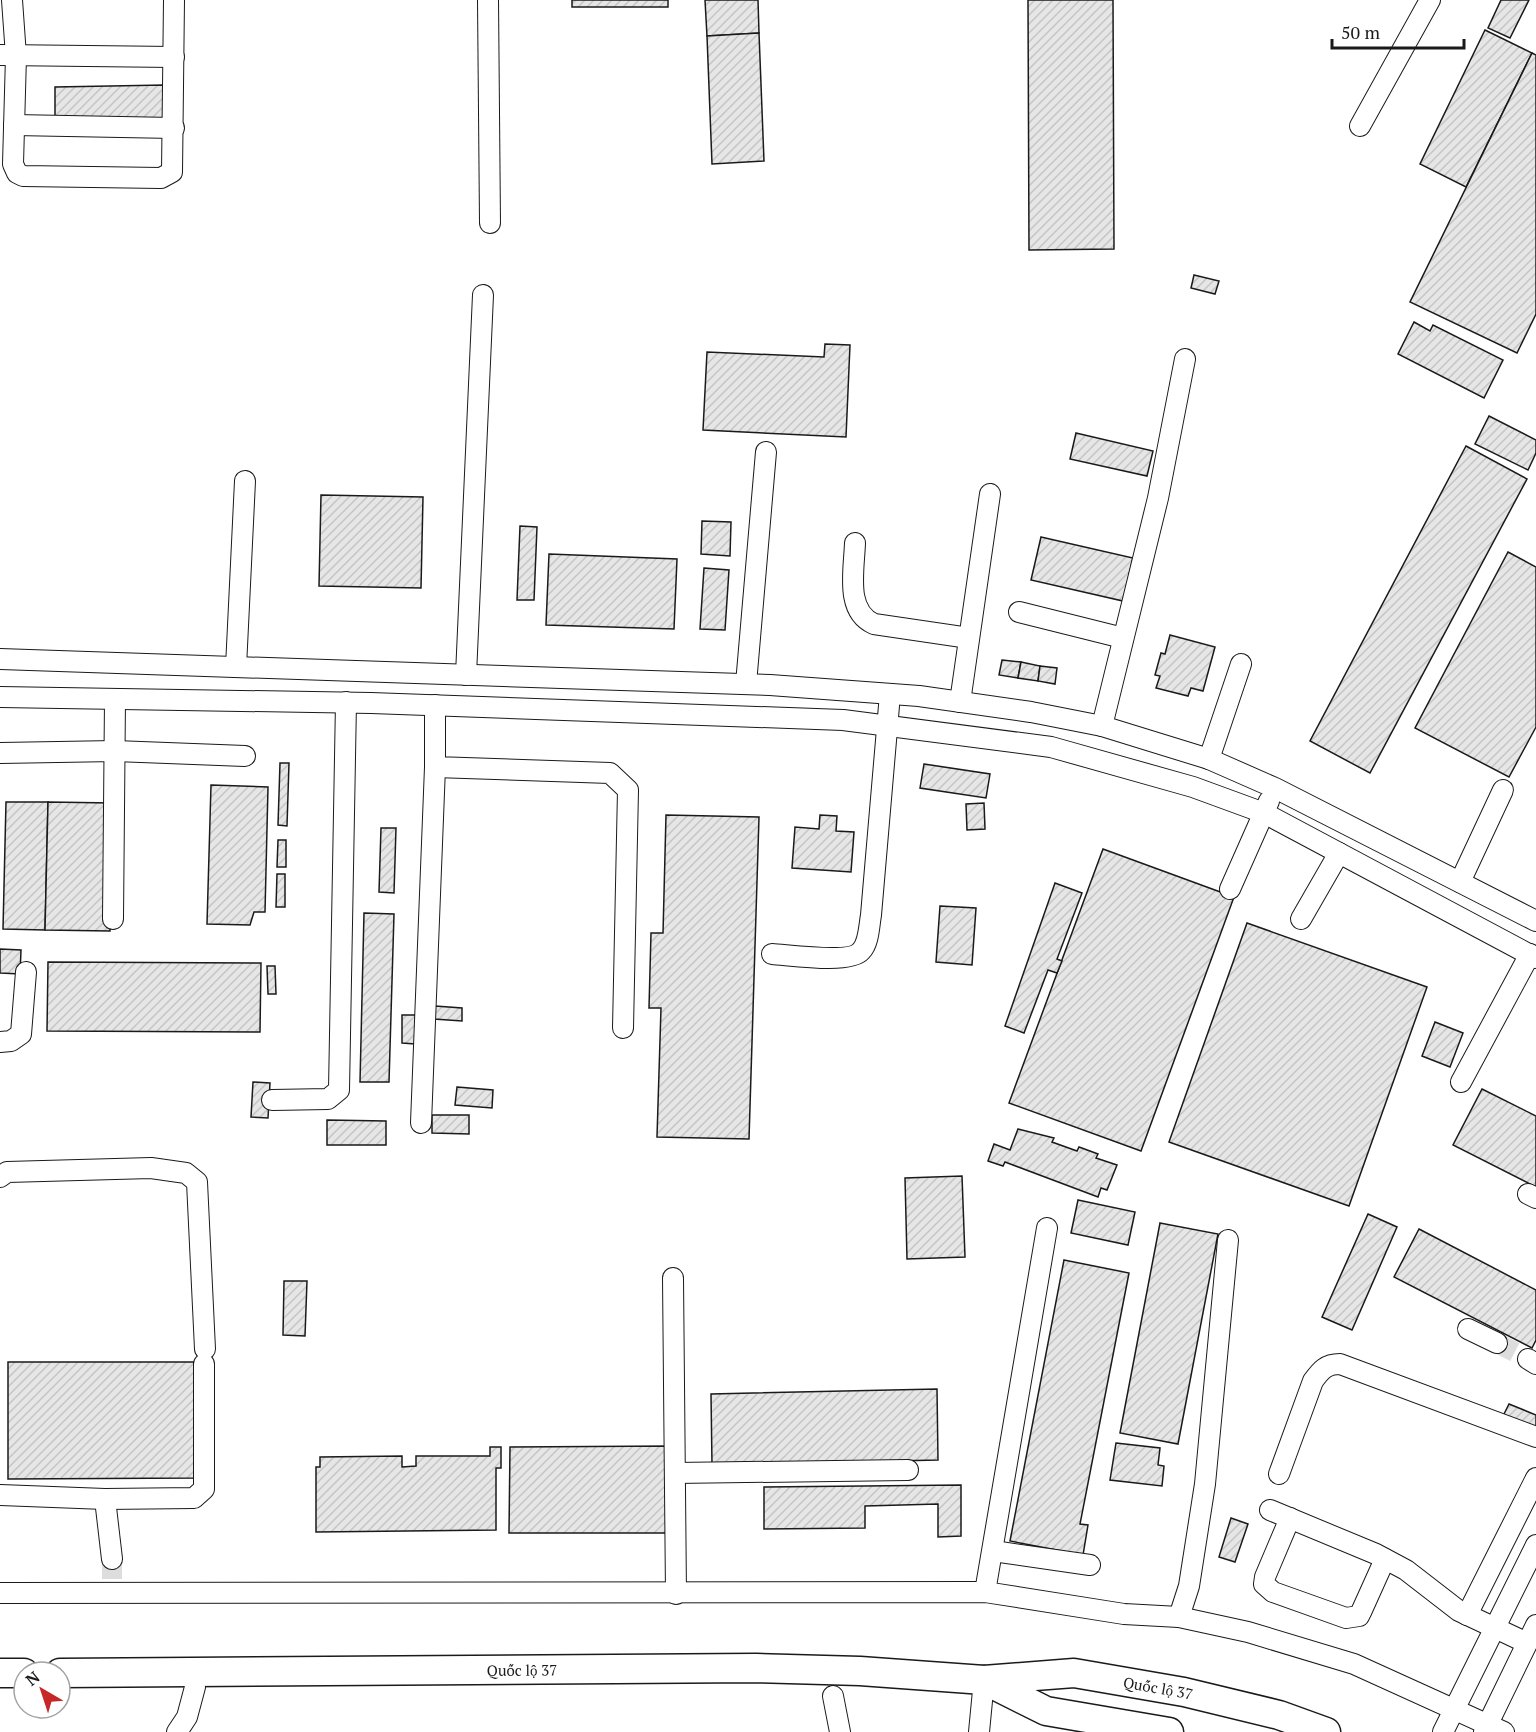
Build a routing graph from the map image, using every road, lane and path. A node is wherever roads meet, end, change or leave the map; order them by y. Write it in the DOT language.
graph roads {
  1 [pos="12,0"];
  2 [pos="174,0"];
  3 [pos="488,0"];
  4 [pos="1430,0"];
  5 [pos="8,56"];
  6 [pos="174,57"];
  7 [pos="14,125"];
  8 [pos="1360,126"];
  9 [pos="174,128"];
  10 [pos="490,223"];
  11 [pos="483,295"];
  12 [pos="1185,359"];
  13 [pos="766,452"];
  14 [pos="245,481"];
  15 [pos="990,494"];
  16 [pos="855,543"];
  17 [pos="1019,612"];
  18 [pos="969,638"];
  19 [pos="1123,638"];
  20 [pos="0,659"];
  21 [pos="1241,664"];
  22 [pos="236,667"];
  23 [pos="466,675"];
  24 [pos="746,684"];
  25 [pos="890,694"];
  26 [pos="0,697"];
  27 [pos="115,699"];
  28 [pos="346,702"];
  29 [pos="960,702"];
  30 [pos="435,705"];
  31 [pos="887,726"];
  32 [pos="1102,726"];
  33 [pos="115,751"];
  34 [pos="0,753"];
  35 [pos="245,756"];
  36 [pos="1209,759"];
  37 [pos="435,767"];
  38 [pos="1275,788"];
  39 [pos="1503,790"];
  40 [pos="1264,813"];
  41 [pos="1339,853"];
  42 [pos="1460,882"];
  43 [pos="1230,889"];
  44 [pos="113,919"];
  45 [pos="1301,919"];
  46 [pos="1536,921"];
  47 [pos="772,954"];
  48 [pos="1533,956"];
  49 [pos="26,972"];
  50 [pos="623,1028"];
  51 [pos="0,1042"];
  52 [pos="1461,1082"];
  53 [pos="272,1100"];
  54 [pos="421,1123"];
  55 [pos="0,1177"];
  56 [pos="1047,1228"];
  57 [pos="1228,1240"];
  58 [pos="673,1278"];
  59 [pos="1468,1329"];
  60 [pos="1497,1343"];
  61 [pos="1536,1437"];
  62 [pos="908,1470"];
  63 [pos="675,1473"];
  64 [pos="1279,1474"];
  65 [pos="1536,1478"];
  66 [pos="0,1495"];
  67 [pos="105,1499"];
  68 [pos="1270,1510"];
  69 [pos="1290,1518"];
  70 [pos="1536,1545"];
  71 [pos="993,1551"];
  72 [pos="112,1559"];
  73 [pos="1385,1559"];
  74 [pos="1090,1565"];
  75 [pos="985,1592"];
  76 [pos="0,1593"];
  77 [pos="676,1594"];
  78 [pos="1467,1615"];
  79 [pos="1179,1617"];
  80 [pos="1536,1625"];
  81 [pos="1496,1628"];
  82 [pos="1527,1643"];
  83 [pos="72,1673"];
  84 [pos="984,1680"];
  85 [pos="195,1687"];
  86 [pos="833,1696"];
  87 [pos="1454,1708"];
  88 [pos="1492,1730"];
  89 [pos="177,1732"];
  90 [pos="840,1732"];
  91 [pos="980,1732"];
  92 [pos="1169,1732"];
  93 [pos="1326,1732"];
  94 [pos="1443,1732"];
  1 -- 5 [label="street"];
  2 -- 6 [label="street"];
  3 -- 10 [label="street"];
  4 -- 8 [label="street"];
  5 -- 6 [label="street"];
  5 -- 7 [label="street"];
  6 -- 9 [label="street"];
  7 -- 9 [label="street"];
  7 -- 9 [label="street"];
  11 -- 23 [label="street"];
  12 -- 19 [label="street"];
  13 -- 24 [label="street"];
  14 -- 22 [label="street"];
  15 -- 18 [label="street"];
  16 -- 18 [label="street"];
  17 -- 19 [label="street"];
  18 -- 29 [label="street"];
  19 -- 32 [label="street"];
  20 -- 22 [label="street"];
  21 -- 36 [label="street"];
  22 -- 23 [label="street"];
  23 -- 24 [label="street"];
  24 -- 25 [label="street"];
  25 -- 29 [label="street"];
  25 -- 31 [label="street"];
  26 -- 27 [label="street"];
  27 -- 28 [label="street"];
  27 -- 33 [label="street"];
  28 -- 30 [label="street"];
  28 -- 53 [label="street"];
  29 -- 32 [label="street"];
  30 -- 31 [label="street"];
  30 -- 37 [label="street"];
  31 -- 40 [label="street"];
  31 -- 47 [label="street"];
  32 -- 36 [label="street"];
  33 -- 34 [label="street"];
  33 -- 35 [label="street"];
  33 -- 44 [label="street"];
  36 -- 38 [label="street"];
  37 -- 50 [label="street"];
  37 -- 54 [label="street"];
  38 -- 40 [label="street"];
  38 -- 42 [label="street"];
  39 -- 42 [label="street"];
  40 -- 41 [label="street"];
  40 -- 43 [label="street"];
  41 -- 45 [label="street"];
  41 -- 48 [label="street"];
  42 -- 46 [label="street"];
  48 -- 52 [label="street"];
  49 -- 51 [label="street"];
  55 -- 67 [label="street"];
  56 -- 71 [label="street"];
  57 -- 79 [label="street"];
  58 -- 63 [label="street"];
  59 -- 60 [label="street"];
  61 -- 64 [label="street"];
  62 -- 63 [label="street"];
  63 -- 77 [label="street"];
  65 -- 78 [label="street"];
  66 -- 67 [label="street"];
  67 -- 72 [label="street"];
  68 -- 69 [label="street"];
  69 -- 73 [label="street"];
  69 -- 73 [label="street"];
  70 -- 81 [label="street"];
  71 -- 74 [label="street"];
  71 -- 75 [label="street"];
  73 -- 78 [label="street"];
  75 -- 77 [label="street"];
  75 -- 79 [label="street"];
  76 -- 77 [label="street"];
  78 -- 81 [label="street"];
  79 -- 87 [label="street"];
  80 -- 82 [label="street"];
  81 -- 82 [label="street"];
  81 -- 87 [label="street"];
  82 -- 88 [label="street"];
  83 -- 84 [label="highway, Quốc lộ 37"];
  84 -- 91 [label="street"];
  84 -- 92 [label="highway, Quốc lộ 37"];
  84 -- 93 [label="highway, Quốc lộ 37"];
  85 -- 89 [label="street"];
  86 -- 90 [label="street"];
  87 -- 88 [label="street"];
  87 -- 94 [label="street"];
}
